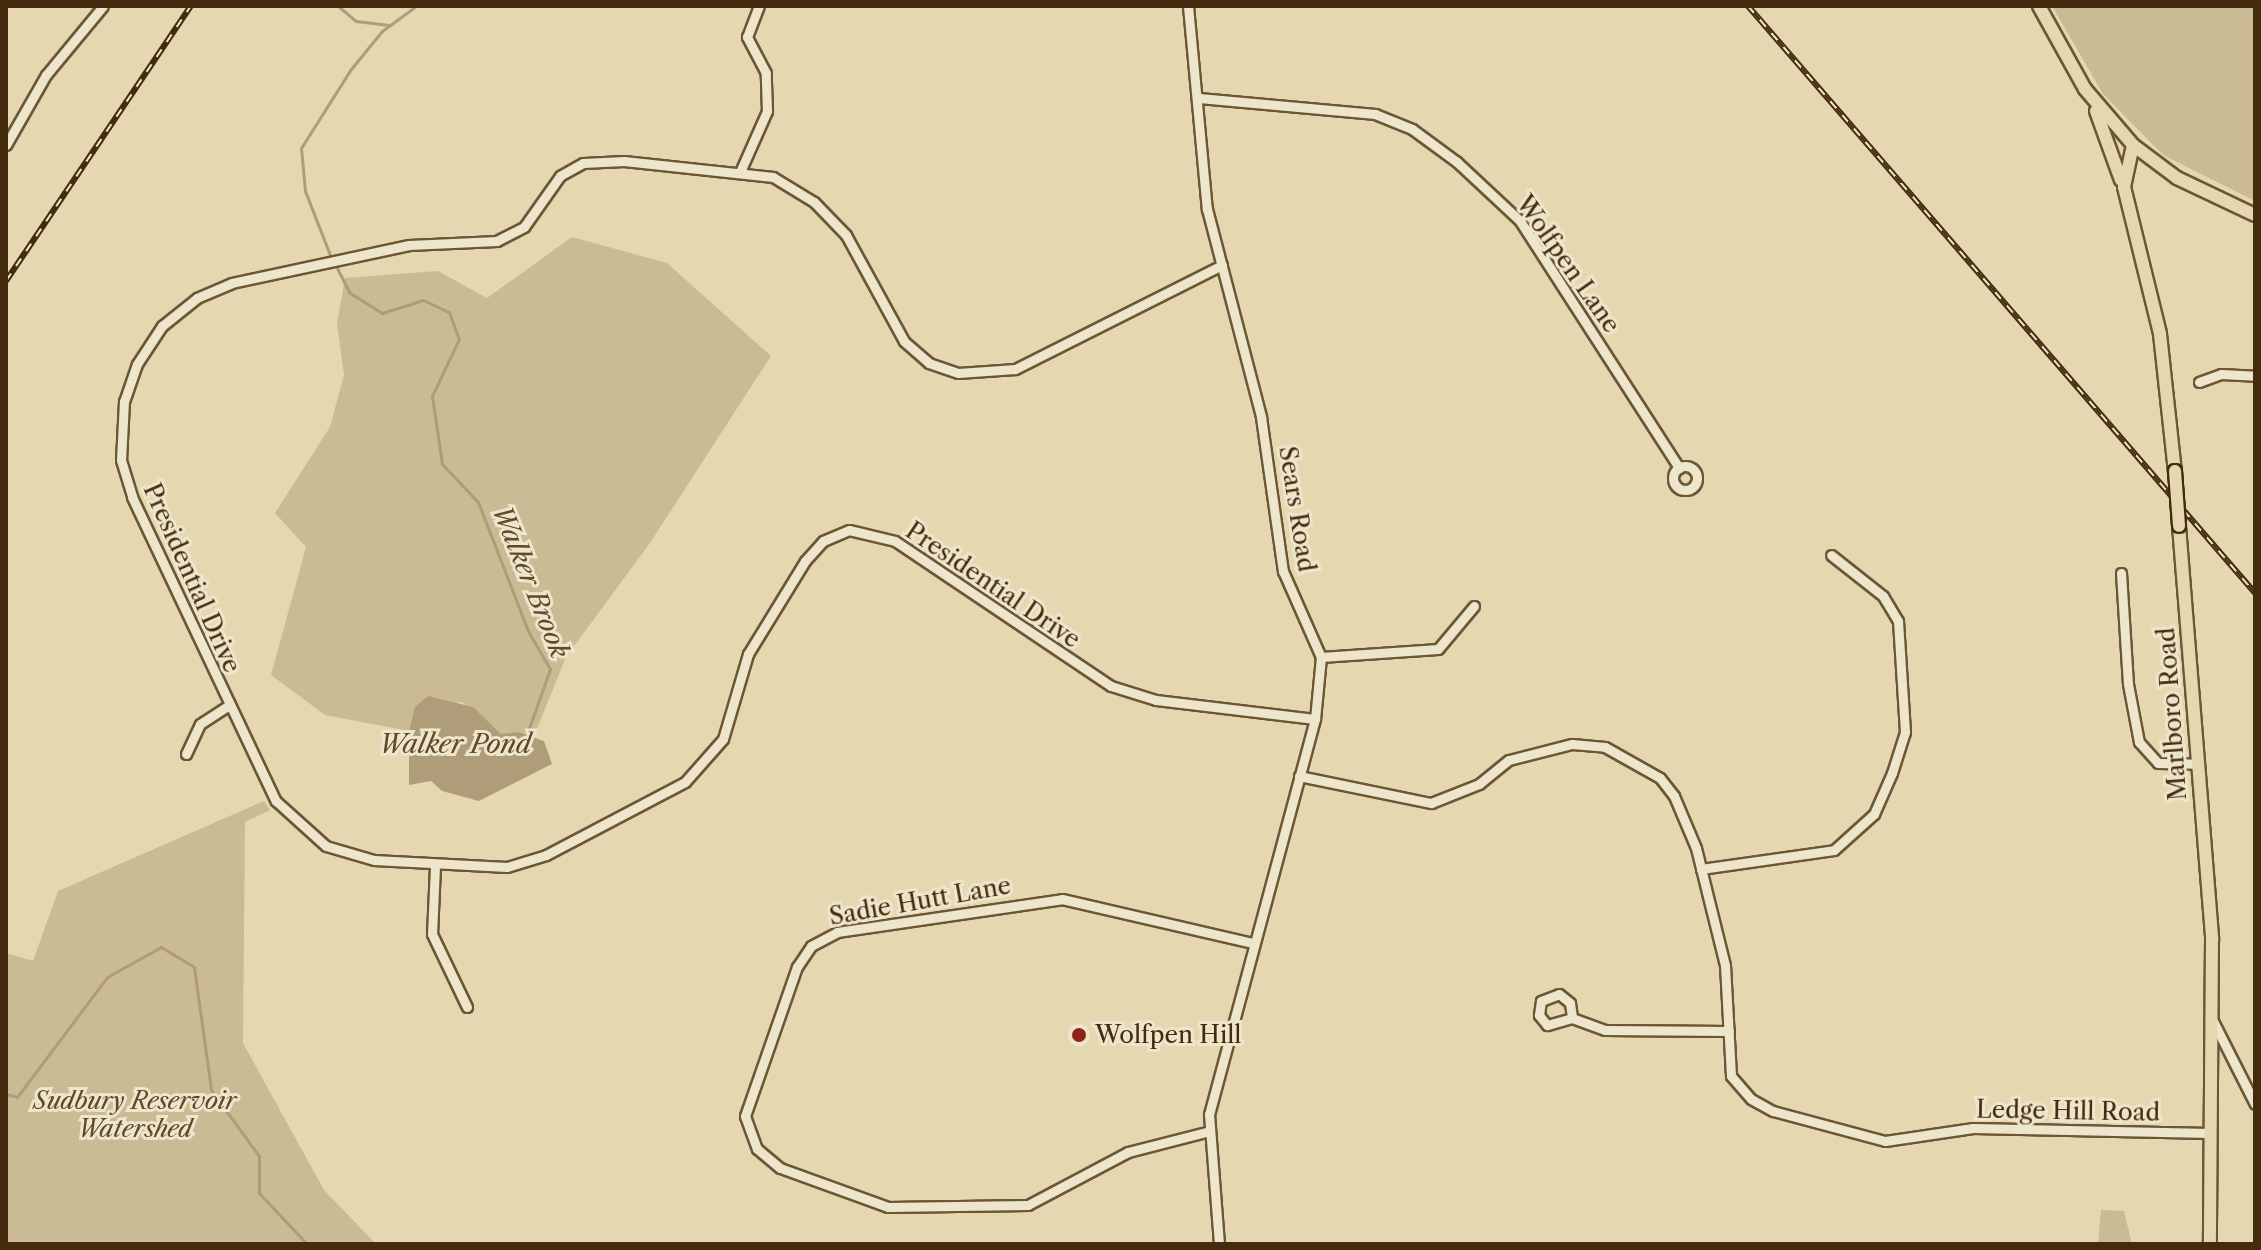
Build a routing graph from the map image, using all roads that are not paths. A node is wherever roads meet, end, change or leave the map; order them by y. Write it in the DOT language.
graph roads {
  1 [pos="103,6"];
  2 [pos="759,6"];
  3 [pos="1188,6"];
  4 [pos="2039,6"];
  5 [pos="1199,98"];
  6 [pos="2093,100"];
  7 [pos="6,145"];
  8 [pos="2133,145"];
  9 [pos="740,172"];
  10 [pos="2124,187"];
  11 [pos="2255,215"];
  12 [pos="1222,265"];
  13 [pos="2255,376"];
  14 [pos="2199,382"];
  15 [pos="1679,468"];
  16 [pos="1831,555"];
  17 [pos="2121,573"];
  18 [pos="1474,606"];
  19 [pos="1321,657"];
  20 [pos="228,706"];
  21 [pos="1315,719"];
  22 [pos="186,754"];
  23 [pos="2197,764"];
  24 [pos="1299,776"];
  25 [pos="435,866"];
  26 [pos="1701,869"];
  27 [pos="1252,943"];
  28 [pos="467,1007"];
  29 [pos="1572,1018"];
  30 [pos="2212,1019"];
  31 [pos="1729,1031"];
  32 [pos="2255,1104"];
  33 [pos="1206,1132"];
  34 [pos="2210,1133"];
  35 [pos="1219,1244"];
  36 [pos="2210,1244"];
  1 -- 7 [label="street"];
  2 -- 9 [label="street"];
  3 -- 5 [label="street, Sears Road"];
  4 -- 6 [label="main road, Marlboro Road"];
  5 -- 12 [label="street, Sears Road"];
  5 -- 15 [label="street, Wolfpen Lane"];
  6 -- 8 [label="main road, Marlboro Road"];
  6 -- 10 [label="main road, Marlboro Road"];
  8 -- 10 [label="main road, Marlboro Road"];
  8 -- 11 [label="main road"];
  9 -- 12 [label="street, Presidential Drive"];
  9 -- 20 [label="street, Presidential Drive"];
  10 -- 23 [label="main road, Marlboro Road, bridge"];
  12 -- 19 [label="street, Sears Road"];
  13 -- 14 [label="street"];
  16 -- 26 [label="street"];
  17 -- 23 [label="street"];
  18 -- 19 [label="street"];
  19 -- 21 [label="street, Sears Road"];
  20 -- 22 [label="street"];
  20 -- 25 [label="street, Presidential Drive"];
  21 -- 24 [label="street, Sears Road"];
  21 -- 25 [label="street, Presidential Drive"];
  23 -- 30 [label="main road, Marlboro Road"];
  24 -- 26 [label="street, Ledge Hill Road"];
  24 -- 27 [label="street, Sears Road"];
  25 -- 28 [label="street"];
  26 -- 31 [label="street, Ledge Hill Road"];
  27 -- 33 [label="street, Sears Road"];
  27 -- 33 [label="street, Sadie Hutt Lane"];
  29 -- 31 [label="street"];
  30 -- 32 [label="street"];
  30 -- 34 [label="main road, Marlboro Road"];
  31 -- 34 [label="street, Ledge Hill Road"];
  33 -- 35 [label="street, Sears Road"];
  34 -- 36 [label="main road, Marlboro Road"];
}
